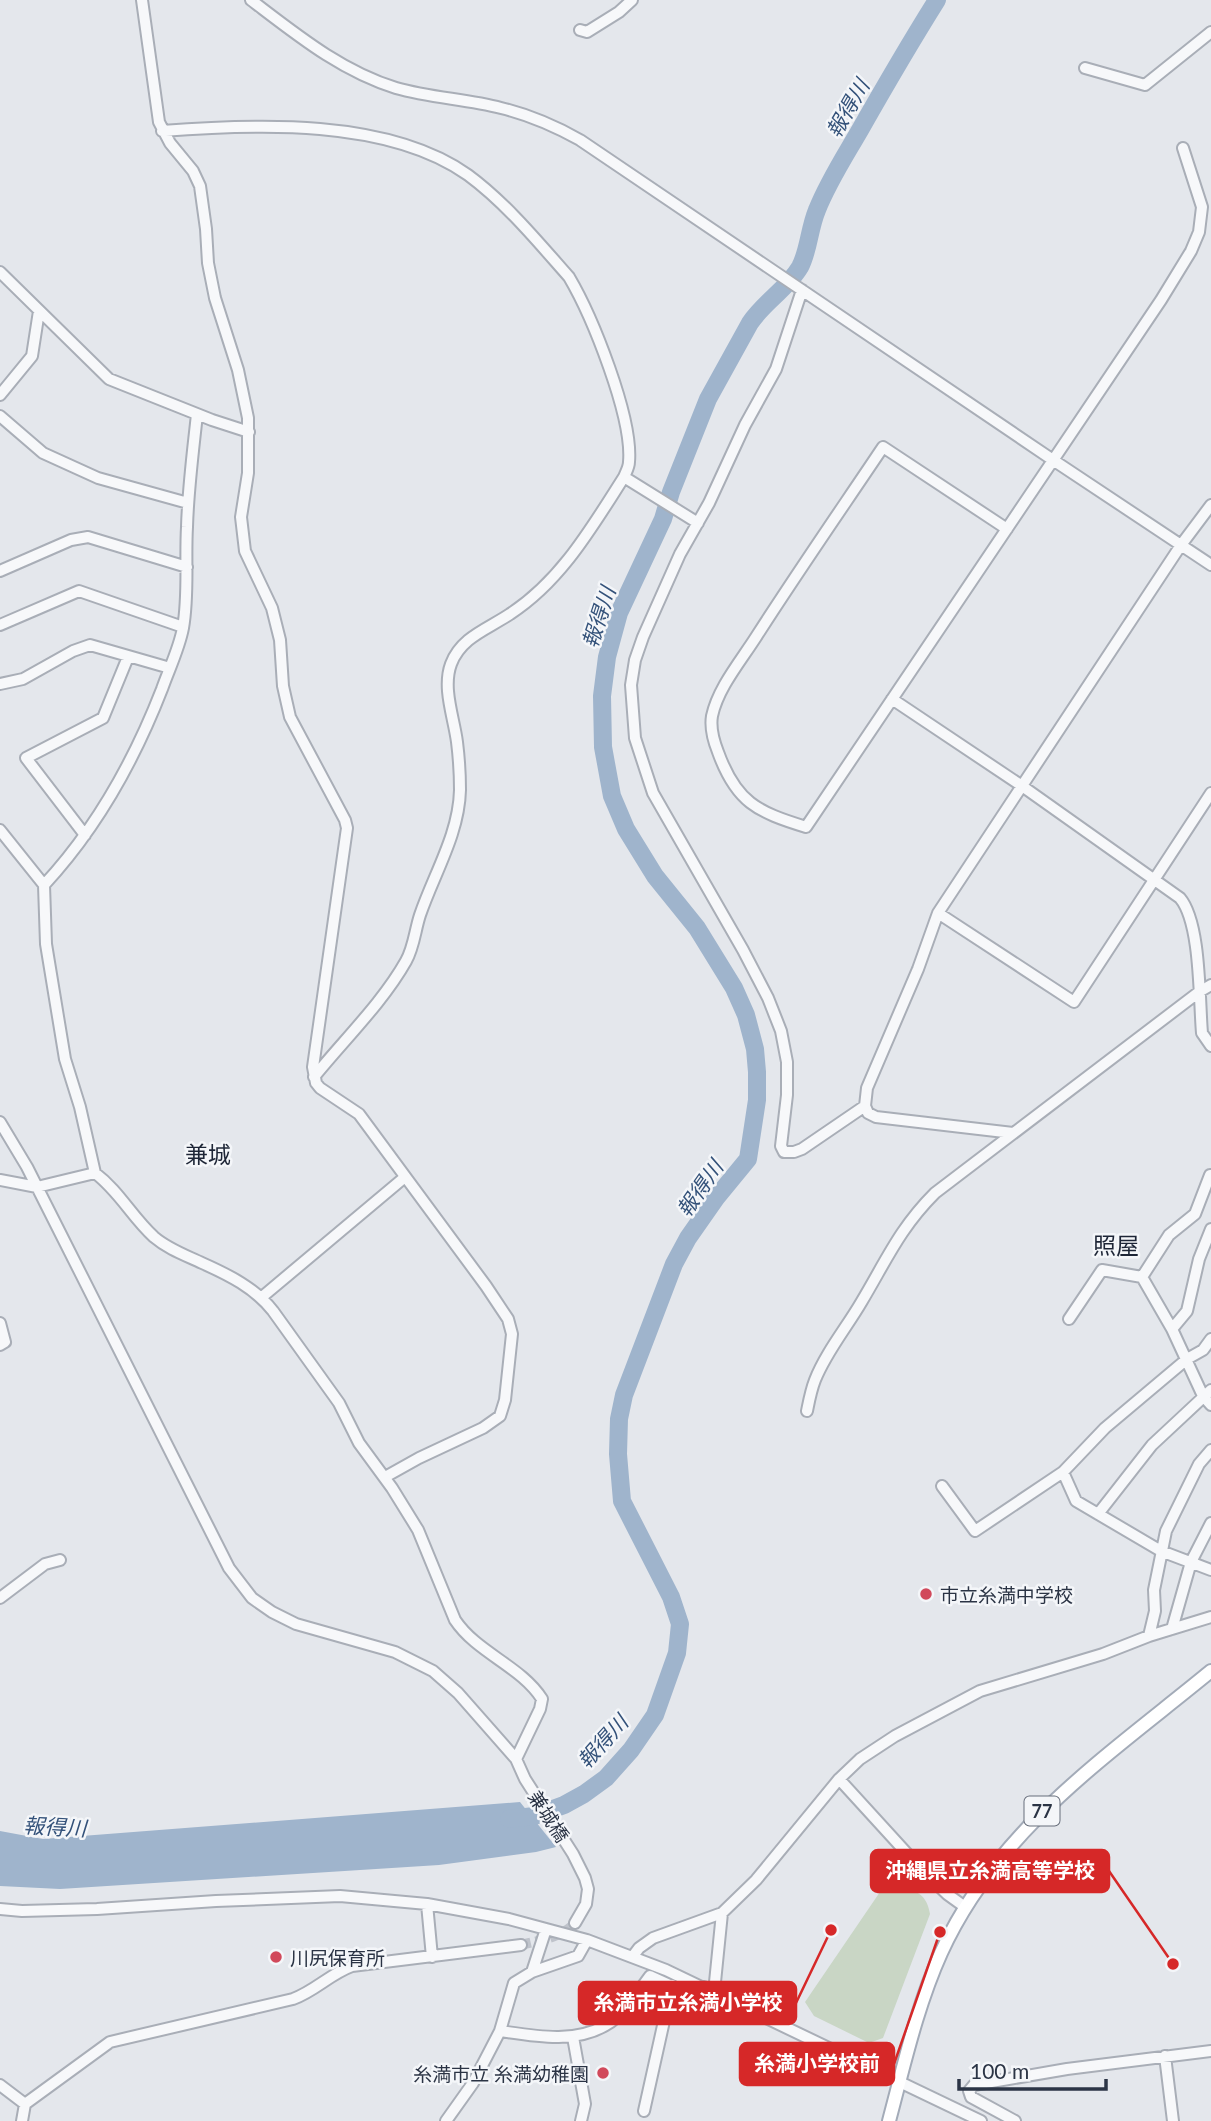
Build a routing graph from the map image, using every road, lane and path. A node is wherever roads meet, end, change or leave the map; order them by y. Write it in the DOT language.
graph roads {
  1 [pos="142,0"];
  2 [pos="251,0"];
  3 [pos="632,0"];
  4 [pos="580,30"];
  5 [pos="1211,32"];
  6 [pos="1085,68"];
  7 [pos="162,131"];
  8 [pos="1183,148"];
  9 [pos="0,272"];
  10 [pos="802,290"];
  11 [pos="39,311"];
  12 [pos="0,396"];
  13 [pos="197,414"];
  14 [pos="0,416"];
  15 [pos="249,432"];
  16 [pos="1052,460"];
  17 [pos="625,478"];
  18 [pos="188,503"];
  19 [pos="1211,505"];
  20 [pos="695,520"];
  21 [pos="1007,529"];
  22 [pos="1181,545"];
  23 [pos="1211,565"];
  24 [pos="187,566"];
  25 [pos="0,571"];
  26 [pos="0,625"];
  27 [pos="183,627"];
  28 [pos="128,657"];
  29 [pos="170,668"];
  30 [pos="0,684"];
  31 [pos="892,698"];
  32 [pos="1022,786"];
  33 [pos="1211,793"];
  34 [pos="0,830"];
  35 [pos="85,835"];
  36 [pos="1155,879"];
  37 [pos="44,885"];
  38 [pos="938,913"];
  39 [pos="1211,985"];
  40 [pos="1199,992"];
  41 [pos="1211,1046"];
  42 [pos="314,1077"];
  43 [pos="865,1106"];
  44 [pos="0,1122"];
  45 [pos="1013,1133"];
  46 [pos="95,1173"];
  47 [pos="1211,1174"];
  48 [pos="405,1177"];
  49 [pos="0,1180"];
  50 [pos="37,1187"];
  51 [pos="1191,1218"];
  52 [pos="1211,1229"];
  53 [pos="1208,1242"];
  54 [pos="1142,1277"];
  55 [pos="262,1297"];
  56 [pos="1069,1319"];
  57 [pos="0,1323"];
  58 [pos="1172,1329"];
  59 [pos="1211,1339"];
  60 [pos="0,1346"];
  61 [pos="1186,1359"];
  62 [pos="1207,1393"];
  63 [pos="1211,1405"];
  64 [pos="807,1411"];
  65 [pos="1211,1450"];
  66 [pos="1063,1472"];
  67 [pos="385,1477"];
  68 [pos="942,1486"];
  69 [pos="1098,1514"];
  70 [pos="1211,1523"];
  71 [pos="1161,1551"];
  72 [pos="60,1560"];
  73 [pos="1191,1562"];
  74 [pos="1211,1570"];
  75 [pos="0,1598"];
  76 [pos="1211,1617"];
  77 [pos="1171,1629"];
  78 [pos="1149,1636"];
  79 [pos="1211,1671"];
  80 [pos="516,1759"];
  81 [pos="839,1779"];
  82 [pos="427,1904"];
  83 [pos="965,1907"];
  84 [pos="0,1909"];
  85 [pos="722,1913"];
  86 [pos="575,1923"];
  87 [pos="546,1929"];
  88 [pos="587,1940"];
  89 [pos="521,1945"];
  90 [pos="633,1956"];
  91 [pos="432,1957"];
  92 [pos="532,1972"];
  93 [pos="672,1985"];
  94 [pos="709,1989"];
  95 [pos="500,2031"];
  96 [pos="573,2037"];
  97 [pos="1211,2051"];
  98 [pos="1165,2056"];
  99 [pos="899,2081"];
  100 [pos="0,2085"];
  101 [pos="24,2104"];
  102 [pos="644,2111"];
  103 [pos="22,2121"];
  104 [pos="446,2121"];
  105 [pos="581,2121"];
  106 [pos="889,2121"];
  107 [pos="981,2121"];
  108 [pos="1015,2121"];
  109 [pos="1173,2121"];
  1 -- 7 [label="street"];
  2 -- 10 [label="street"];
  3 -- 4 [label="street"];
  5 -- 6 [label="street"];
  7 -- 15 [label="street"];
  7 -- 17 [label="street"];
  8 -- 16 [label="street"];
  9 -- 11 [label="street"];
  10 -- 16 [label="street"];
  10 -- 20 [label="street"];
  11 -- 12 [label="street"];
  11 -- 13 [label="street"];
  13 -- 15 [label="street"];
  13 -- 18 [label="street"];
  14 -- 18 [label="street"];
  15 -- 42 [label="street"];
  16 -- 21 [label="street"];
  16 -- 22 [label="street"];
  17 -- 20 [label="street"];
  17 -- 42 [label="street"];
  18 -- 24 [label="street"];
  19 -- 22 [label="street"];
  20 -- 43 [label="street"];
  21 -- 31 [label="street"];
  21 -- 31 [label="street"];
  22 -- 23 [label="street"];
  22 -- 32 [label="street"];
  24 -- 25 [label="street"];
  24 -- 27 [label="street"];
  26 -- 27 [label="street"];
  27 -- 29 [label="street"];
  28 -- 29 [label="street"];
  28 -- 30 [label="street"];
  28 -- 35 [label="street"];
  29 -- 35 [label="street"];
  31 -- 32 [label="street"];
  32 -- 36 [label="street"];
  32 -- 38 [label="street"];
  33 -- 36 [label="street"];
  34 -- 37 [label="street"];
  35 -- 37 [label="street"];
  36 -- 38 [label="street"];
  36 -- 40 [label="street"];
  37 -- 46 [label="street"];
  38 -- 43 [label="street"];
  39 -- 40 [label="street"];
  40 -- 41 [label="street"];
  40 -- 45 [label="street"];
  42 -- 48 [label="street"];
  43 -- 45 [label="street"];
  44 -- 50 [label="street, 兼城橋"];
  45 -- 64 [label="street"];
  46 -- 50 [label="street"];
  46 -- 55 [label="street"];
  47 -- 51 [label="street"];
  48 -- 55 [label="street"];
  48 -- 67 [label="street"];
  49 -- 50 [label="street"];
  50 -- 80 [label="street, 兼城橋"];
  51 -- 53 [label="street"];
  51 -- 54 [label="street"];
  52 -- 53 [label="street"];
  53 -- 58 [label="street"];
  54 -- 56 [label="street"];
  54 -- 58 [label="street"];
  55 -- 67 [label="street"];
  57 -- 60 [label="street"];
  58 -- 61 [label="street"];
  59 -- 61 [label="street"];
  61 -- 62 [label="street"];
  61 -- 66 [label="street"];
  62 -- 63 [label="street"];
  62 -- 69 [label="street"];
  65 -- 71 [label="street"];
  66 -- 68 [label="street"];
  66 -- 69 [label="street"];
  67 -- 80 [label="street"];
  69 -- 71 [label="street"];
  70 -- 73 [label="street"];
  71 -- 73 [label="street"];
  71 -- 78 [label="street"];
  72 -- 75 [label="street"];
  73 -- 74 [label="street"];
  73 -- 77 [label="street"];
  76 -- 77 [label="street"];
  77 -- 78 [label="street"];
  78 -- 81 [label="street"];
  79 -- 83 [label="main road, 77"];
  80 -- 86 [label="street, 兼城橋"];
  81 -- 83 [label="street"];
  81 -- 85 [label="street"];
  82 -- 84 [label="street"];
  82 -- 87 [label="street"];
  82 -- 91 [label="street"];
  83 -- 99 [label="main road, 77"];
  85 -- 90 [label="street"];
  85 -- 94 [label="street"];
  87 -- 88 [label="street"];
  87 -- 92 [label="street"];
  88 -- 90 [label="street"];
  88 -- 92 [label="street"];
  89 -- 91 [label="street"];
  90 -- 94 [label="street"];
  91 -- 101 [label="street"];
  92 -- 95 [label="street"];
  93 -- 94 [label="street"];
  93 -- 96 [label="street"];
  93 -- 102 [label="street"];
  94 -- 99 [label="street"];
  95 -- 96 [label="street"];
  95 -- 104 [label="street"];
  96 -- 105 [label="street"];
  97 -- 98 [label="street"];
  98 -- 108 [label="street"];
  98 -- 109 [label="street"];
  99 -- 106 [label="main road, 77"];
  99 -- 107 [label="street"];
  100 -- 101 [label="street"];
  101 -- 103 [label="street"];
}
